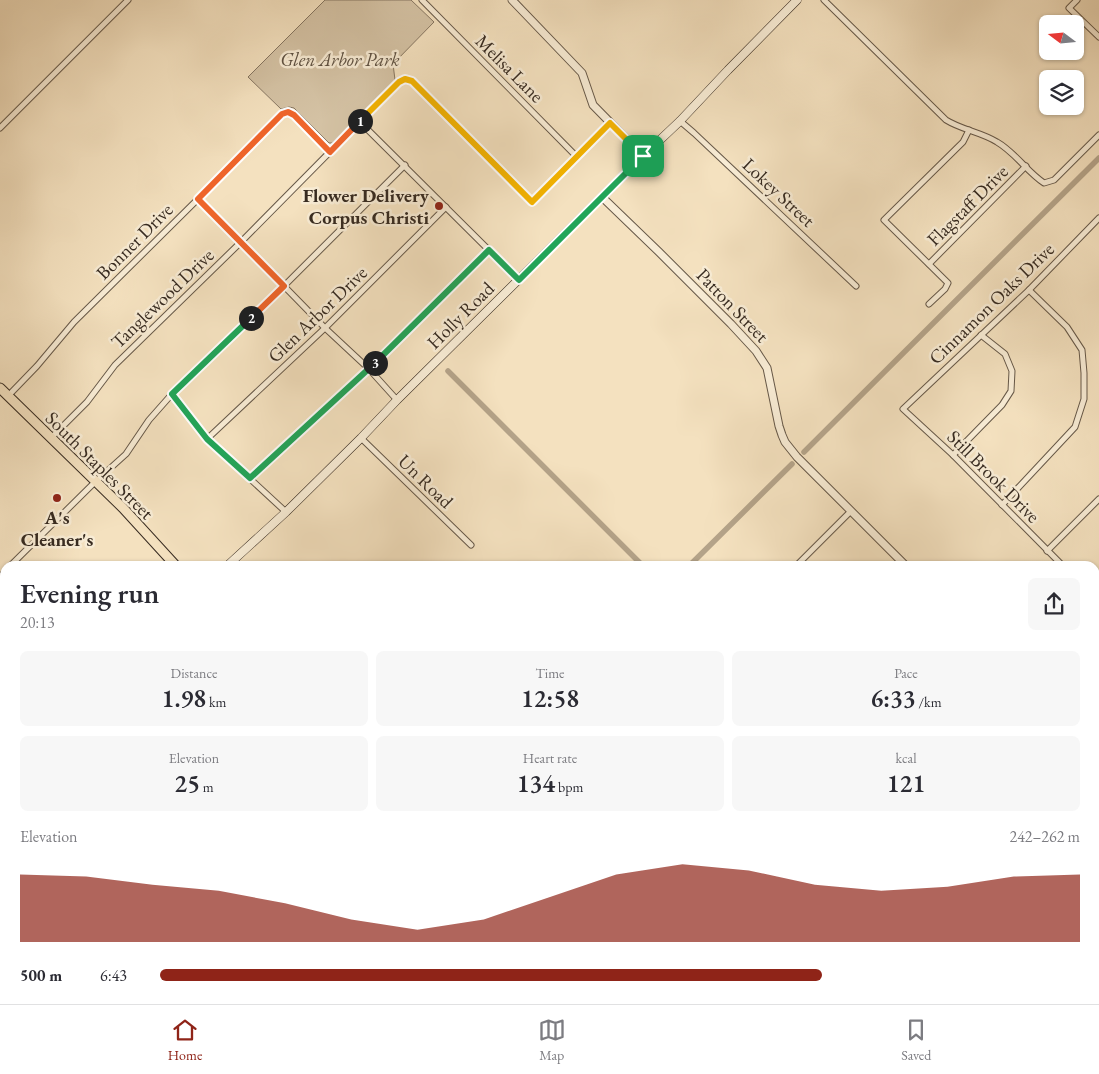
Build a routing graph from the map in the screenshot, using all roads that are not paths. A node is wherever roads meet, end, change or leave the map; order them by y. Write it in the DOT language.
graph roads {
  1 [pos="128,0"];
  2 [pos="422,0"];
  3 [pos="512,0"];
  4 [pos="797,0"];
  5 [pos="824,0"];
  6 [pos="1077,0"];
  7 [pos="1099,37"];
  8 [pos="680,121"];
  9 [pos="360,122"];
  10 [pos="610,123"];
  11 [pos="0,128"];
  12 [pos="969,130"];
  13 [pos="1099,135"];
  14 [pos="330,152"];
  15 [pos="576,156"];
  16 [pos="643,156"];
  17 [pos="404,165"];
  18 [pos="1026,166"];
  19 [pos="602,198"];
  20 [pos="198,199"];
  21 [pos="446,208"];
  22 [pos="1099,218"];
  23 [pos="241,242"];
  24 [pos="489,250"];
  25 [pos="929,264"];
  26 [pos="519,280"];
  27 [pos="284,286"];
  28 [pos="856,286"];
  29 [pos="1029,290"];
  30 [pos="929,304"];
  31 [pos="325,328"];
  32 [pos="982,335"];
  33 [pos="369,369"];
  34 [pos="0,388"];
  35 [pos="172,394"];
  36 [pos="8,396"];
  37 [pos="398,400"];
  38 [pos="903,409"];
  39 [pos="51,438"];
  40 [pos="361,438"];
  41 [pos="207,439"];
  42 [pos="953,455"];
  43 [pos="250,478"];
  44 [pos="95,482"];
  45 [pos="1098,501"];
  46 [pos="1002,505"];
  47 [pos="851,511"];
  48 [pos="286,512"];
  49 [pos="471,545"];
  50 [pos="1047,551"];
  51 [pos="15,561"];
  52 [pos="171,561"];
  53 [pos="232,561"];
  54 [pos="801,561"];
  55 [pos="901,561"];
  56 [pos="1058,561"];
  1 -- 11 [label="street"];
  2 -- 15 [label="street, Melisa Lane"];
  3 -- 10 [label="street"];
  4 -- 8 [label="main road, Holly Road"];
  5 -- 12 [label="street"];
  6 -- 7 [label="street"];
  8 -- 16 [label="main road, Holly Road"];
  8 -- 28 [label="street, Lokey Street"];
  9 -- 14 [label="street, Tanglewood Drive"];
  9 -- 15 [label="street, Tanglewood Drive"];
  9 -- 17 [label="street"];
  10 -- 15 [label="street"];
  10 -- 16 [label="street"];
  12 -- 18 [label="street"];
  12 -- 25 [label="street"];
  13 -- 18 [label="street"];
  14 -- 20 [label="street, Bonner Drive"];
  14 -- 23 [label="street, Tanglewood Drive"];
  16 -- 19 [label="main road, Holly Road"];
  17 -- 21 [label="street"];
  17 -- 27 [label="street"];
  18 -- 25 [label="street, Flagstaff Drive"];
  19 -- 26 [label="main road, Holly Road"];
  19 -- 47 [label="street, Patton Street"];
  20 -- 23 [label="street"];
  20 -- 36 [label="street, Bonner Drive"];
  21 -- 24 [label="street"];
  21 -- 31 [label="street, Glen Arbor Drive"];
  22 -- 29 [label="street, Cinnamon Oaks Drive"];
  23 -- 27 [label="street"];
  23 -- 39 [label="street, Tanglewood Drive"];
  24 -- 26 [label="street"];
  24 -- 33 [label="street"];
  25 -- 30 [label="street"];
  26 -- 37 [label="main road, Holly Road"];
  27 -- 31 [label="street"];
  27 -- 35 [label="street"];
  29 -- 32 [label="street, Cinnamon Oaks Drive"];
  29 -- 46 [label="street"];
  31 -- 33 [label="street"];
  31 -- 41 [label="street, Glen Arbor Drive"];
  32 -- 38 [label="street, Cinnamon Oaks Drive"];
  32 -- 42 [label="street"];
  33 -- 37 [label="street"];
  33 -- 43 [label="street"];
  34 -- 36 [label="main road, South Staples Street"];
  35 -- 41 [label="street"];
  35 -- 44 [label="street"];
  36 -- 39 [label="main road, South Staples Street"];
  37 -- 40 [label="main road, Holly Road"];
  38 -- 42 [label="street, Still Brook Drive"];
  39 -- 44 [label="main road, South Staples Street"];
  40 -- 48 [label="main road, Holly Road"];
  40 -- 49 [label="street, Un Road"];
  41 -- 43 [label="street"];
  42 -- 46 [label="street, Still Brook Drive"];
  43 -- 48 [label="street"];
  44 -- 51 [label="street"];
  44 -- 52 [label="main road, South Staples Street"];
  45 -- 50 [label="street"];
  46 -- 50 [label="street, Still Brook Drive"];
  47 -- 54 [label="street"];
  47 -- 55 [label="street, Patton Street"];
  48 -- 53 [label="main road, Holly Road"];
  50 -- 56 [label="street, Still Brook Drive"];
}
